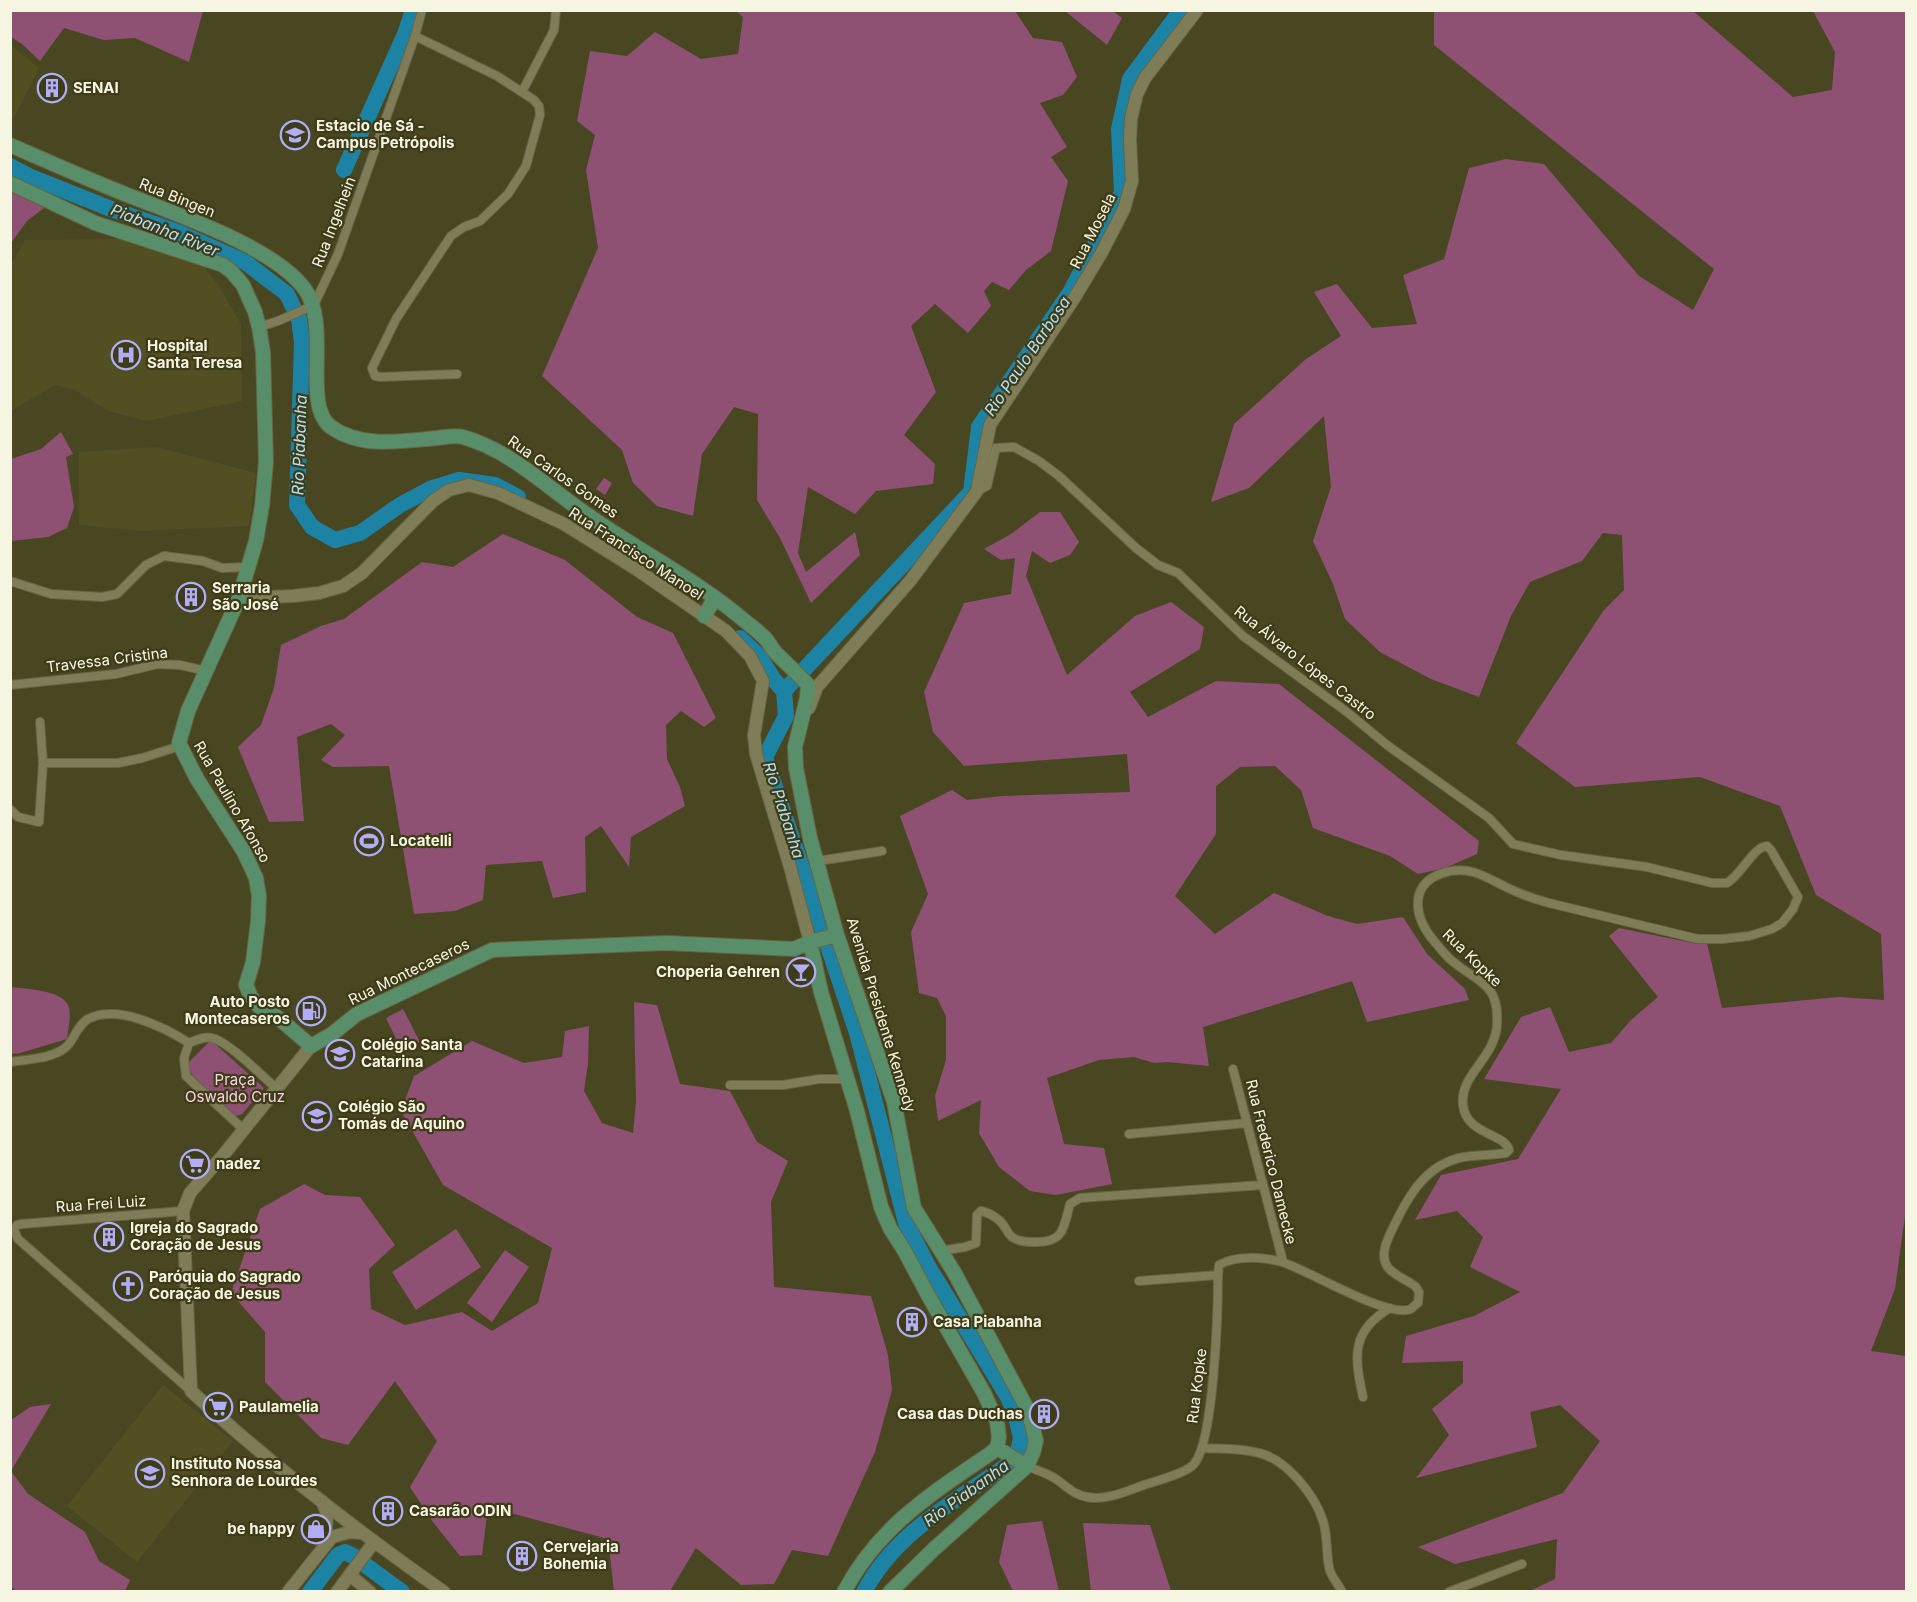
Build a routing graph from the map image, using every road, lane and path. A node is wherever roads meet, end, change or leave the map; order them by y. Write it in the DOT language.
graph roads {
  1 [pos="422,10"];
  2 [pos="556,10"];
  3 [pos="1197,10"];
  4 [pos="415,36"];
  5 [pos="522,92"];
  6 [pos="10,145"];
  7 [pos="10,183"];
  8 [pos="314,305"];
  9 [pos="259,327"];
  10 [pos="457,374"];
  11 [pos="977,491"];
  12 [pos="249,567"];
  13 [pos="10,581"];
  14 [pos="239,598"];
  15 [pos="715,598"];
  16 [pos="704,616"];
  17 [pos="207,671"];
  18 [pos="10,685"];
  19 [pos="812,686"];
  20 [pos="40,722"];
  21 [pos="180,746"];
  22 [pos="43,763"];
  23 [pos="10,809"];
  24 [pos="1767,846"];
  25 [pos="882,850"];
  26 [pos="818,861"];
  27 [pos="837,935"];
  28 [pos="810,942"];
  29 [pos="189,1043"];
  30 [pos="311,1046"];
  31 [pos="10,1062"];
  32 [pos="1233,1069"];
  33 [pos="847,1079"];
  34 [pos="730,1085"];
  35 [pos="276,1088"];
  36 [pos="1247,1123"];
  37 [pos="243,1130"];
  38 [pos="1129,1134"];
  39 [pos="1262,1185"];
  40 [pos="183,1211"];
  41 [pos="940,1251"];
  42 [pos="1283,1262"];
  43 [pos="1218,1275"];
  44 [pos="1139,1281"];
  45 [pos="1390,1308"];
  46 [pos="191,1391"];
  47 [pos="1363,1397"];
  48 [pos="997,1448"];
  49 [pos="1203,1448"];
  50 [pos="1027,1466"];
  51 [pos="322,1501"];
  52 [pos="361,1533"];
  53 [pos="325,1543"];
  54 [pos="371,1546"];
  55 [pos="1522,1564"];
  56 [pos="351,1574"];
  57 [pos="288,1592"];
  58 [pos="337,1592"];
  59 [pos="370,1592"];
  60 [pos="444,1592"];
  61 [pos="844,1592"];
  62 [pos="890,1592"];
  63 [pos="1342,1592"];
  64 [pos="1449,1592"];
  1 -- 4 [label="street, Rua Ingelhein"];
  2 -- 5 [label="street"];
  3 -- 11 [label="main road, Rua Mosela"];
  4 -- 5 [label="street"];
  4 -- 8 [label="street, Rua Ingelhein"];
  5 -- 10 [label="street"];
  6 -- 8 [label="main road, Rua Bingen"];
  7 -- 9 [label="main road"];
  8 -- 9 [label="street"];
  8 -- 15 [label="main road, Rua Carlos Gomes"];
  9 -- 12 [label="main road, Rua Paulino Afonso"];
  11 -- 19 [label="main road, Rua Mosela"];
  11 -- 24 [label="street, Rua Álvaro Lópes Castro"];
  12 -- 13 [label="street"];
  12 -- 14 [label="main road, Rua Paulino Afonso"];
  14 -- 16 [label="main road, Rua Francisco Manoel"];
  14 -- 17 [label="main road, Rua Paulino Afonso"];
  15 -- 16 [label="main road"];
  15 -- 19 [label="main road, Rua Carlos Gomes"];
  16 -- 28 [label="main road, Rua Francisco Manoel"];
  17 -- 18 [label="street, Travessa Cristina"];
  17 -- 21 [label="main road, Rua Paulino Afonso"];
  19 -- 26 [label="main road, Avenida Presidente Kennedy"];
  20 -- 22 [label="street"];
  21 -- 22 [label="street"];
  21 -- 30 [label="main road, Rua Paulino Afonso"];
  22 -- 23 [label="street"];
  24 -- 45 [label="street, Rua Kopke"];
  25 -- 26 [label="street"];
  26 -- 27 [label="main road, Avenida Presidente Kennedy"];
  27 -- 28 [label="main road, Rua Montecaseros"];
  27 -- 41 [label="main road, Avenida Presidente Kennedy"];
  28 -- 30 [label="main road, Rua Montecaseros"];
  28 -- 33 [label="main road"];
  29 -- 31 [label="street"];
  29 -- 35 [label="street"];
  29 -- 37 [label="street"];
  30 -- 35 [label="main road, Rua Montecaseros"];
  32 -- 36 [label="street, Rua Frederico Damecke"];
  33 -- 34 [label="street"];
  33 -- 48 [label="main road"];
  35 -- 37 [label="main road, Rua Montecaseros"];
  36 -- 38 [label="street"];
  36 -- 39 [label="street, Rua Frederico Damecke"];
  37 -- 40 [label="main road, Rua Montecaseros"];
  39 -- 41 [label="street"];
  39 -- 42 [label="street, Rua Frederico Damecke"];
  40 -- 46 [label="main road"];
  40 -- 46 [label="street, Rua Frei Luiz"];
  41 -- 50 [label="main road, Avenida Presidente Kennedy"];
  42 -- 43 [label="street"];
  42 -- 45 [label="street"];
  43 -- 44 [label="street"];
  43 -- 49 [label="street, Rua Kopke"];
  45 -- 47 [label="street"];
  46 -- 51 [label="main road"];
  48 -- 50 [label="main road"];
  48 -- 61 [label="main road"];
  49 -- 50 [label="street"];
  49 -- 63 [label="street"];
  50 -- 62 [label="main road"];
  51 -- 52 [label="main road"];
  51 -- 53 [label="main road"];
  52 -- 53 [label="main road"];
  52 -- 54 [label="main road"];
  53 -- 57 [label="main road"];
  54 -- 56 [label="main road"];
  54 -- 60 [label="main road"];
  55 -- 64 [label="street"];
  56 -- 58 [label="main road"];
  56 -- 59 [label="main road"];
}
